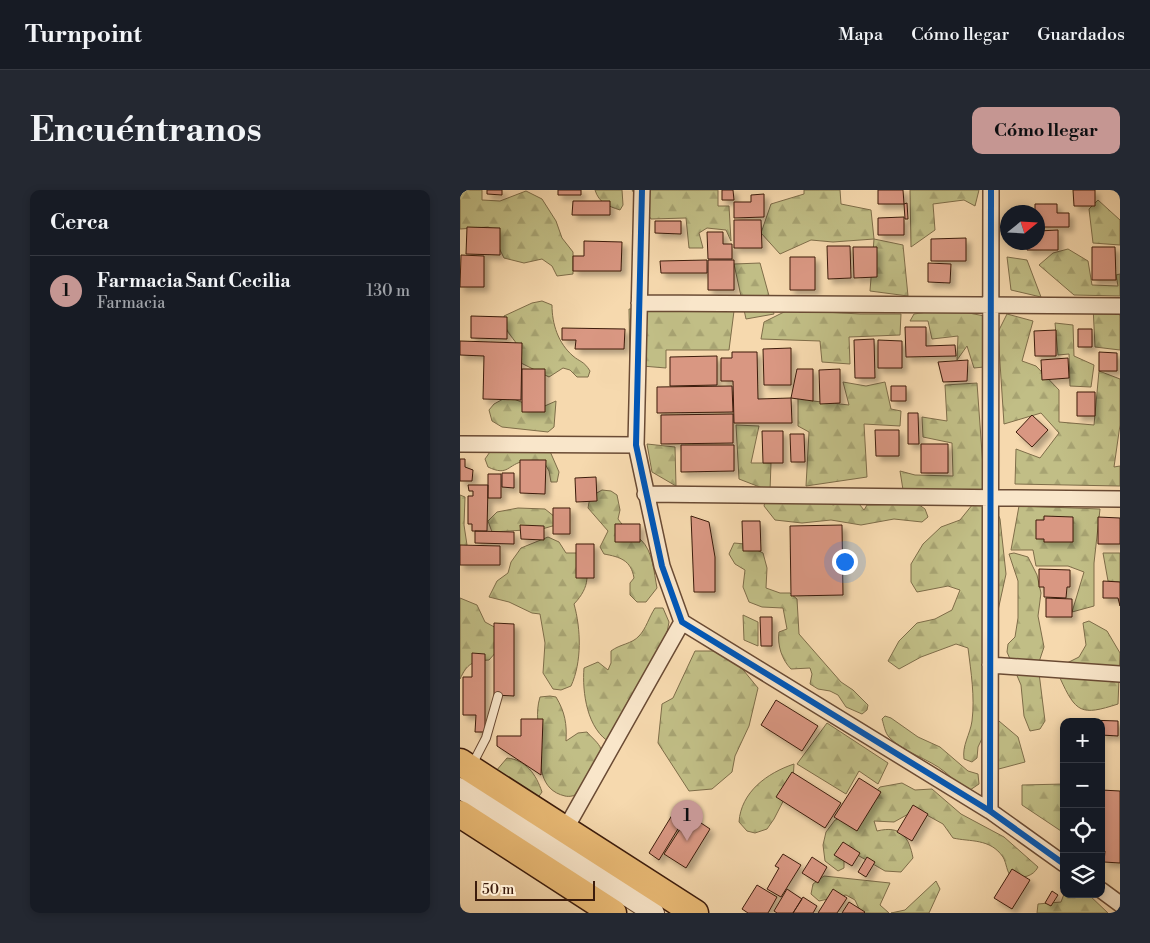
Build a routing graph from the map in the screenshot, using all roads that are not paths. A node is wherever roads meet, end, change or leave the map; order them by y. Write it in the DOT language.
graph roads {
  1 [pos="642,190"];
  2 [pos="991,190"];
  3 [pos="639,303"];
  4 [pos="990,305"];
  5 [pos="1120,306"];
  6 [pos="460,444"];
  7 [pos="636,445"];
  8 [pos="645,494"];
  9 [pos="989,499"];
  10 [pos="1120,499"];
  11 [pos="682,622"];
  12 [pos="990,665"];
  13 [pos="1120,674"];
  14 [pos="498,696"];
  15 [pos="463,773"];
  16 [pos="990,811"];
  17 [pos="460,814"];
  18 [pos="566,828"];
  19 [pos="1060,861"];
  20 [pos="1105,893"];
  21 [pos="1120,904"];
  22 [pos="613,913"];
  23 [pos="654,913"];
  24 [pos="695,913"];
  1 -- 3 [label="street"];
  2 -- 4 [label="street"];
  3 -- 4 [label="street"];
  3 -- 7 [label="street"];
  4 -- 5 [label="street"];
  4 -- 9 [label="street"];
  6 -- 7 [label="street"];
  7 -- 8 [label="street"];
  8 -- 9 [label="street"];
  8 -- 11 [label="street"];
  9 -- 10 [label="street"];
  9 -- 12 [label="street"];
  11 -- 16 [label="street"];
  11 -- 18 [label="street"];
  12 -- 13 [label="street"];
  12 -- 16 [label="street"];
  14 -- 15 [label="lane"];
  15 -- 18 [label="highway"];
  15 -- 23 [label="street"];
  16 -- 19 [label="street"];
  17 -- 22 [label="highway"];
  18 -- 24 [label="highway"];
  20 -- 21 [label="street"];
}
